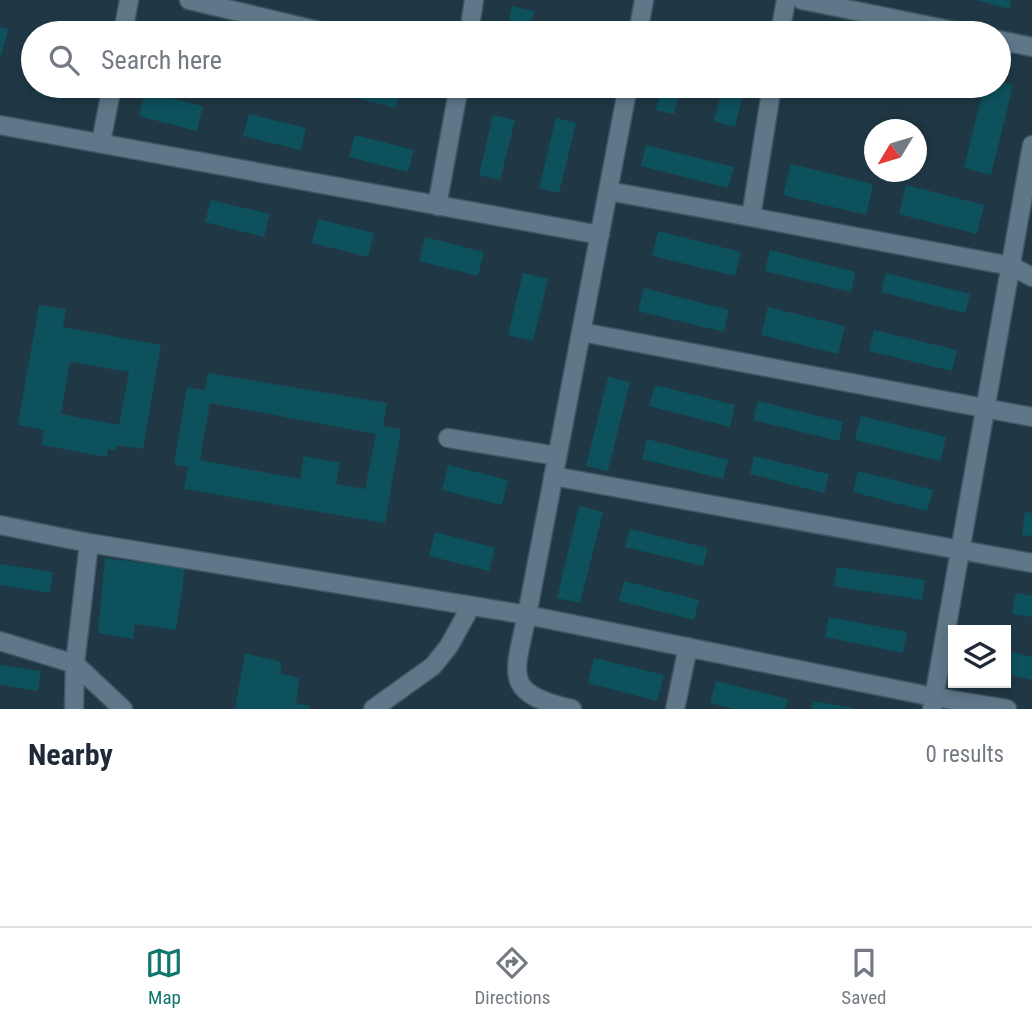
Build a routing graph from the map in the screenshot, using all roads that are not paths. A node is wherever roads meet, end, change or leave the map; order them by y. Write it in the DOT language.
graph roads {
  1 [pos="129,0"];
  2 [pos="189,0"];
  3 [pos="474,0"];
  4 [pos="644,0"];
  5 [pos="786,0"];
  6 [pos="802,0"];
  7 [pos="125,21"];
  8 [pos="277,21"];
  9 [pos="470,21"];
  10 [pos="640,21"];
  11 [pos="782,21"];
  12 [pos="905,21"];
  13 [pos="1011,43"];
  14 [pos="1032,47"];
  15 [pos="110,98"];
  16 [pos="457,98"];
  17 [pos="626,98"];
  18 [pos="770,98"];
  19 [pos="0,125"];
  20 [pos="101,142"];
  21 [pos="1032,145"];
  22 [pos="608,191"];
  23 [pos="437,206"];
  24 [pos="751,217"];
  25 [pos="600,235"];
  26 [pos="1011,266"];
  27 [pos="1032,276"];
  28 [pos="581,332"];
  29 [pos="986,409"];
  30 [pos="1032,417"];
  31 [pos="448,438"];
  32 [pos="557,456"];
  33 [pos="554,476"];
  34 [pos="0,524"];
  35 [pos="89,543"];
  36 [pos="962,550"];
  37 [pos="1032,563"];
  38 [pos="471,606"];
  39 [pos="527,615"];
  40 [pos="0,641"];
  41 [pos="688,647"];
  42 [pos="75,664"];
  43 [pos="933,703"];
  44 [pos="74,709"];
  45 [pos="123,709"];
  46 [pos="373,709"];
  47 [pos="572,709"];
  48 [pos="676,709"];
  49 [pos="1007,709"];
  1 -- 7 [label="street"];
  2 -- 8 [label="street"];
  3 -- 9 [label="street"];
  4 -- 10 [label="street"];
  5 -- 11 [label="street"];
  6 -- 12 [label="street"];
  13 -- 14 [label="street"];
  15 -- 20 [label="street"];
  16 -- 23 [label="street"];
  17 -- 22 [label="street"];
  18 -- 24 [label="street"];
  19 -- 20 [label="street"];
  20 -- 23 [label="street"];
  21 -- 26 [label="street"];
  22 -- 24 [label="street"];
  22 -- 25 [label="street"];
  23 -- 25 [label="street"];
  24 -- 26 [label="street"];
  25 -- 28 [label="street"];
  26 -- 27 [label="street"];
  26 -- 29 [label="street"];
  28 -- 29 [label="street"];
  28 -- 32 [label="street"];
  29 -- 30 [label="street"];
  29 -- 36 [label="street"];
  31 -- 32 [label="street"];
  32 -- 33 [label="street"];
  33 -- 36 [label="street"];
  33 -- 39 [label="street"];
  34 -- 35 [label="street"];
  35 -- 38 [label="street"];
  35 -- 42 [label="street"];
  36 -- 37 [label="street"];
  36 -- 43 [label="street"];
  38 -- 39 [label="street"];
  38 -- 46 [label="street"];
  39 -- 41 [label="street"];
  39 -- 47 [label="street"];
  40 -- 42 [label="street"];
  41 -- 43 [label="street"];
  41 -- 48 [label="street"];
  42 -- 44 [label="street"];
  42 -- 45 [label="street"];
  43 -- 49 [label="street"];
}
